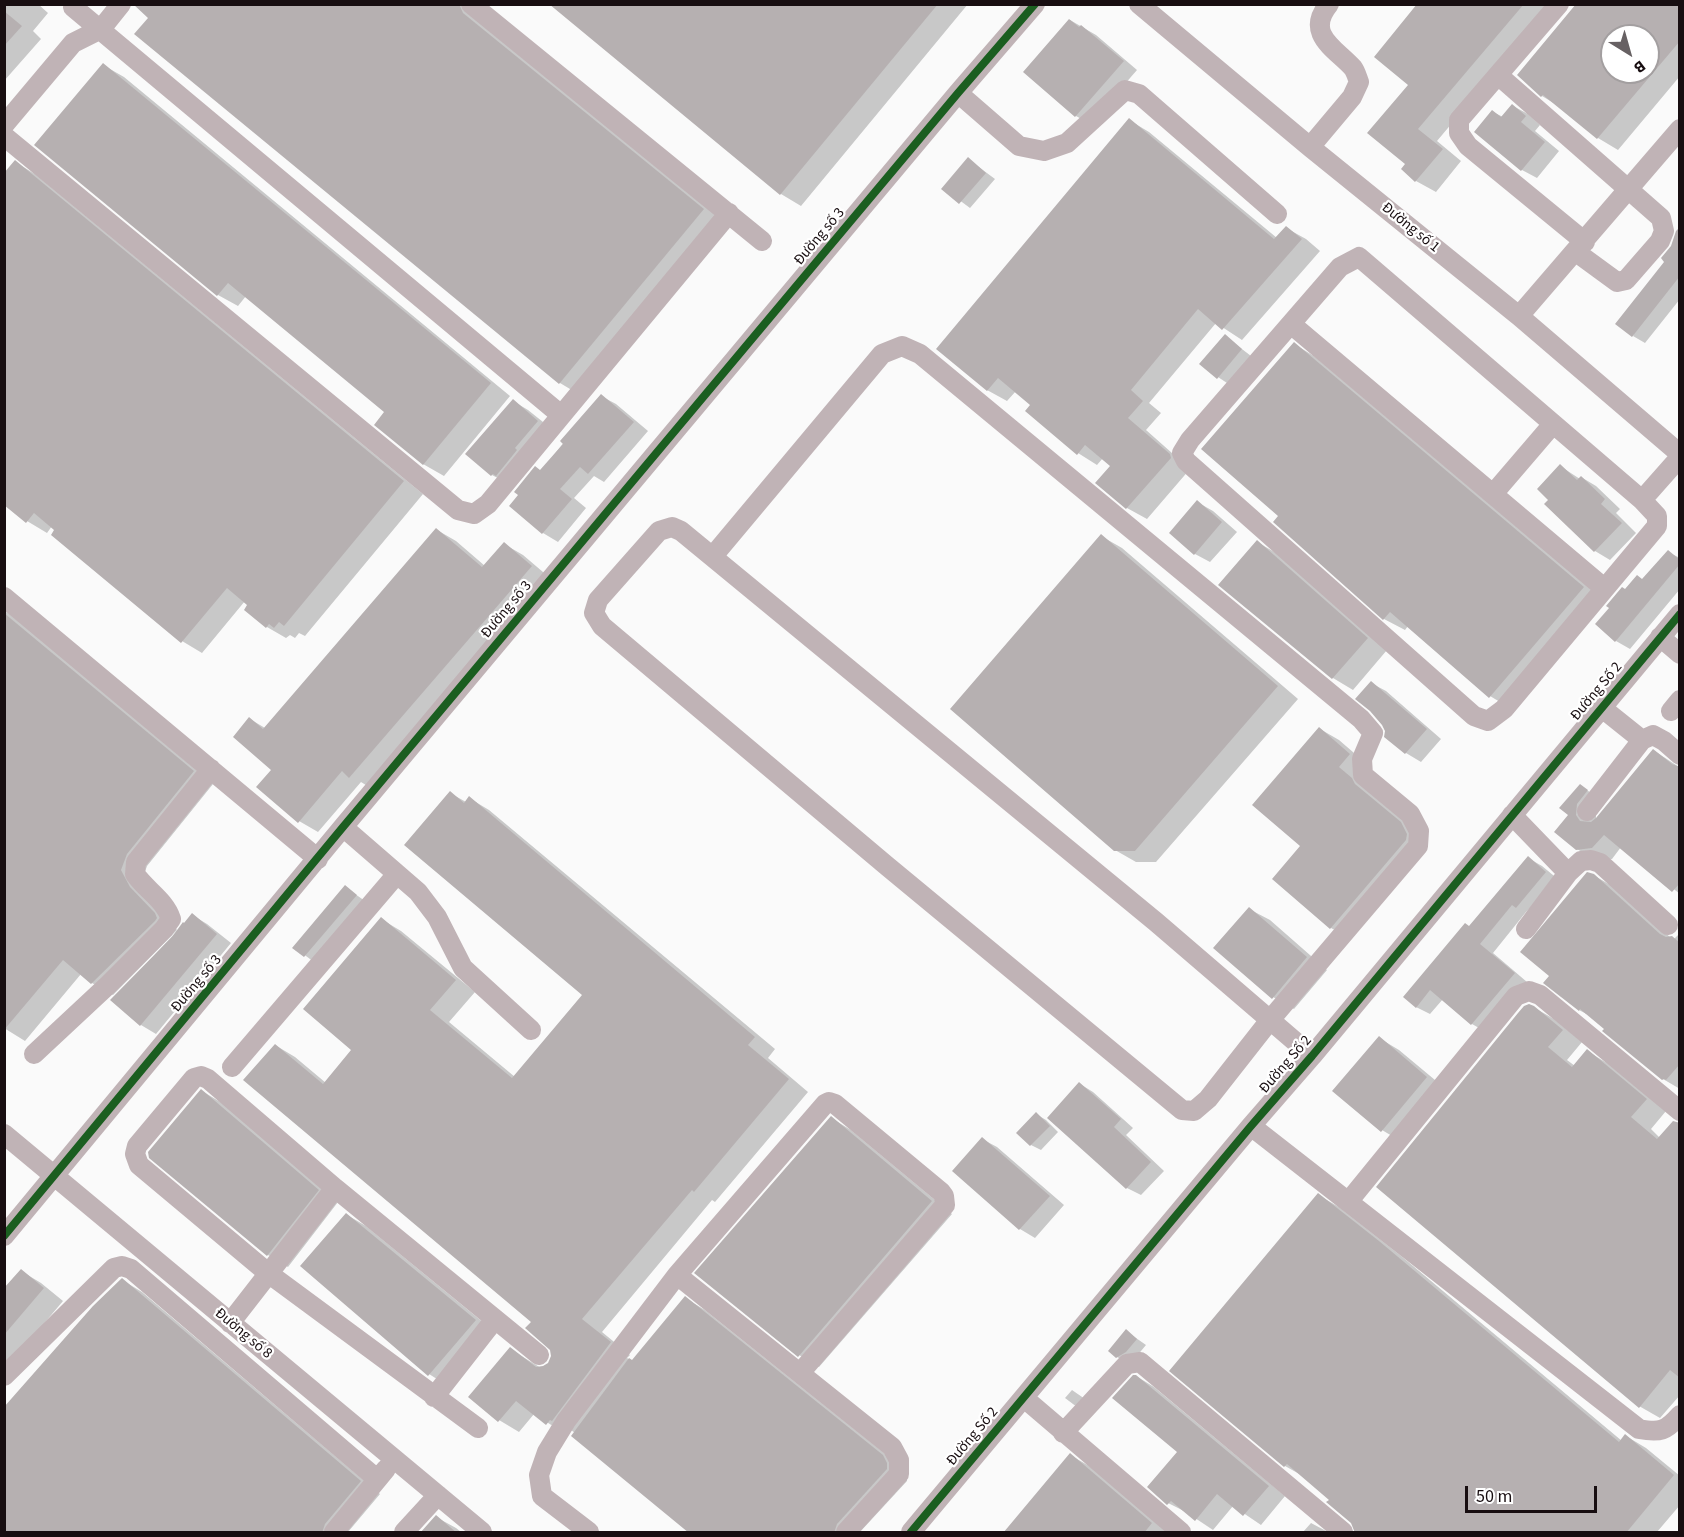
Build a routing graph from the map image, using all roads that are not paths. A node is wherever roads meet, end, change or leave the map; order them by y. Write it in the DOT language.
graph roads {
  1 [pos="121,4"];
  2 [pos="471,4"];
  3 [pos="1035,4"];
  4 [pos="1139,4"];
  5 [pos="1329,4"];
  6 [pos="1558,4"];
  7 [pos="74,6"];
  8 [pos="101,28"];
  9 [pos="73,43"];
  10 [pos="1498,75"];
  11 [pos="958,93"];
  12 [pos="4,125"];
  13 [pos="1680,129"];
  14 [pos="4,136"];
  15 [pos="1310,147"];
  16 [pos="1628,190"];
  17 [pos="729,213"];
  18 [pos="1277,214"];
  19 [pos="762,241"];
  20 [pos="1580,247"];
  21 [pos="1519,316"];
  22 [pos="1291,324"];
  23 [pos="561,415"];
  24 [pos="1553,424"];
  25 [pos="1680,455"];
  26 [pos="1493,494"];
  27 [pos="1642,500"];
  28 [pos="713,556"];
  29 [pos="1604,588"];
  30 [pos="4,597"];
  31 [pos="1680,614"];
  32 [pos="1660,637"];
  33 [pos="1680,654"];
  34 [pos="1602,708"];
  35 [pos="1642,740"];
  36 [pos="1680,754"];
  37 [pos="211,769"];
  38 [pos="1587,811"];
  39 [pos="1512,815"];
  40 [pos="343,827"];
  41 [pos="318,859"];
  42 [pos="1568,873"];
  43 [pos="397,874"];
  44 [pos="1668,925"];
  45 [pos="1526,929"];
  46 [pos="1270,1020"];
  47 [pos="531,1029"];
  48 [pos="34,1054"];
  49 [pos="1312,1056"];
  50 [pos="232,1067"];
  51 [pos="1680,1111"];
  52 [pos="1251,1126"];
  53 [pos="4,1134"];
  54 [pos="55,1176"];
  55 [pos="335,1188"];
  56 [pos="1348,1202"];
  57 [pos="4,1236"];
  58 [pos="268,1273"];
  59 [pos="677,1275"];
  60 [pos="495,1320"];
  61 [pos="230,1323"];
  62 [pos="539,1355"];
  63 [pos="800,1373"];
  64 [pos="4,1376"];
  65 [pos="434,1397"];
  66 [pos="1024,1398"];
  67 [pos="1680,1415"];
  68 [pos="478,1428"];
  69 [pos="1063,1432"];
  70 [pos="393,1459"];
  71 [pos="378,1479"];
  72 [pos="438,1495"];
  73 [pos="334,1533"];
  74 [pos="404,1533"];
  75 [pos="482,1533"];
  76 [pos="589,1533"];
  77 [pos="846,1533"];
  78 [pos="911,1533"];
  79 [pos="1180,1533"];
  80 [pos="1343,1533"];
  1 -- 8 [label="street"];
  2 -- 17 [label="street"];
  3 -- 11 [label="street, Đường số 3"];
  4 -- 15 [label="street, Đường số 1"];
  5 -- 15 [label="street"];
  6 -- 10 [label="street"];
  7 -- 8 [label="street"];
  7 -- 9 [label="street"];
  8 -- 9 [label="street"];
  8 -- 23 [label="street"];
  9 -- 12 [label="street"];
  10 -- 16 [label="street"];
  10 -- 20 [label="street"];
  11 -- 18 [label="street"];
  11 -- 40 [label="street, Đường số 3"];
  13 -- 16 [label="street"];
  14 -- 23 [label="street"];
  15 -- 21 [label="street, Đường số 1"];
  16 -- 20 [label="street"];
  16 -- 20 [label="street"];
  17 -- 19 [label="street"];
  17 -- 23 [label="street"];
  20 -- 21 [label="street"];
  21 -- 25 [label="street, Đường số 1"];
  22 -- 24 [label="street"];
  22 -- 26 [label="street"];
  22 -- 29 [label="street"];
  24 -- 26 [label="street"];
  24 -- 27 [label="street"];
  25 -- 27 [label="street"];
  26 -- 29 [label="street"];
  27 -- 29 [label="street"];
  28 -- 46 [label="street"];
  28 -- 46 [label="street"];
  28 -- 46 [label="street"];
  30 -- 37 [label="street"];
  31 -- 32 [label="street, Đường Số 2"];
  32 -- 33 [label="street"];
  32 -- 34 [label="street, Đường Số 2"];
  34 -- 35 [label="street"];
  34 -- 39 [label="street, Đường Số 2"];
  35 -- 36 [label="street"];
  35 -- 38 [label="street"];
  37 -- 41 [label="street"];
  37 -- 48 [label="street"];
  39 -- 42 [label="street"];
  39 -- 49 [label="street, Đường Số 2"];
  40 -- 41 [label="street, Đường số 3"];
  40 -- 43 [label="street"];
  41 -- 54 [label="street, Đường số 3"];
  42 -- 44 [label="street"];
  42 -- 45 [label="street"];
  43 -- 47 [label="street"];
  43 -- 50 [label="street"];
  46 -- 49 [label="street"];
  49 -- 52 [label="street, Đường Số 2"];
  51 -- 56 [label="street"];
  52 -- 56 [label="street"];
  52 -- 66 [label="street, Đường Số 2"];
  53 -- 54 [label="street, Đường số 8"];
  54 -- 57 [label="street, Đường số 3"];
  54 -- 61 [label="street, Đường số 8"];
  55 -- 58 [label="street"];
  55 -- 58 [label="street"];
  55 -- 60 [label="street"];
  56 -- 67 [label="street"];
  58 -- 61 [label="street"];
  58 -- 65 [label="street"];
  59 -- 63 [label="street"];
  59 -- 63 [label="street"];
  59 -- 76 [label="street"];
  60 -- 62 [label="street"];
  60 -- 65 [label="street"];
  61 -- 70 [label="street, Đường số 8"];
  63 -- 77 [label="street"];
  64 -- 71 [label="street"];
  65 -- 68 [label="street"];
  66 -- 69 [label="street"];
  66 -- 78 [label="street, Đường Số 2"];
  69 -- 79 [label="street"];
  69 -- 80 [label="street"];
  70 -- 71 [label="street"];
  70 -- 72 [label="street, Đường số 8"];
  71 -- 73 [label="street"];
  72 -- 74 [label="street"];
  72 -- 75 [label="street, Đường số 8"];
}
